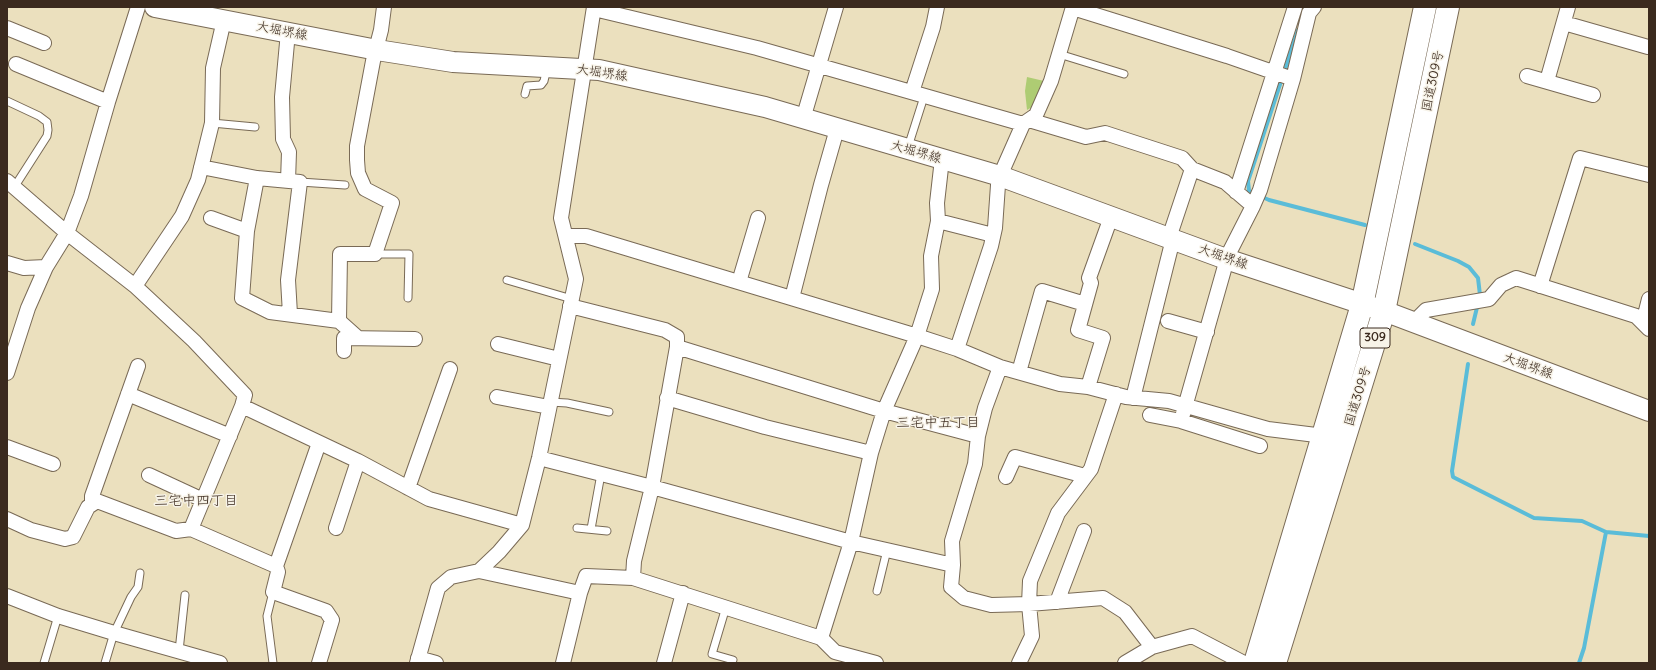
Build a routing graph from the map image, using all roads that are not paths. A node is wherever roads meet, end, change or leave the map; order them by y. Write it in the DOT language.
graph roads {
  1 [pos="138,7"];
  2 [pos="155,7"];
  3 [pos="384,7"];
  4 [pos="836,7"];
  5 [pos="937,7"];
  6 [pos="1073,7"];
  7 [pos="1295,7"];
  8 [pos="1314,7"];
  9 [pos="1425,7"];
  10 [pos="1448,7"];
  11 [pos="1568,7"];
  12 [pos="594,8"];
  13 [pos="224,20"];
  14 [pos="1564,23"];
  15 [pos="7,28"];
  16 [pos="288,32"];
  17 [pos="44,43"];
  18 [pos="1648,46"];
  19 [pos="377,50"];
  20 [pos="1059,54"];
  21 [pos="16,64"];
  22 [pos="819,66"];
  23 [pos="547,68"];
  24 [pos="584,70"];
  25 [pos="1275,73"];
  26 [pos="1124,74"];
  27 [pos="1527,76"];
  28 [pos="1292,79"];
  29 [pos="1547,81"];
  30 [pos="912,92"];
  31 [pos="525,94"];
  32 [pos="1594,95"];
  33 [pos="7,102"];
  34 [pos="108,102"];
  35 [pos="922,103"];
  36 [pos="803,119"];
  37 [pos="1026,122"];
  38 [pos="212,123"];
  39 [pos="256,127"];
  40 [pos="837,129"];
  41 [pos="907,149"];
  42 [pos="942,160"];
  43 [pos="201,167"];
  44 [pos="1192,169"];
  45 [pos="1649,175"];
  46 [pos="1000,176"];
  47 [pos="256,178"];
  48 [pos="294,181"];
  49 [pos="11,184"];
  50 [pos="345,186"];
  51 [pos="1236,192"];
  52 [pos="1254,205"];
  53 [pos="1111,217"];
  54 [pos="211,218"];
  55 [pos="758,218"];
  56 [pos="938,221"];
  57 [pos="247,231"];
  58 [pos="67,233"];
  59 [pos="993,235"];
  60 [pos="566,236"];
  61 [pos="1171,239"];
  62 [pos="376,254"];
  63 [pos="1227,259"];
  64 [pos="7,263"];
  65 [pos="46,267"];
  66 [pos="507,280"];
  67 [pos="739,282"];
  68 [pos="135,286"];
  69 [pos="1540,286"];
  70 [pos="408,298"];
  71 [pos="792,298"];
  72 [pos="1649,299"];
  73 [pos="571,302"];
  74 [pos="1085,304"];
  75 [pos="1362,305"];
  76 [pos="1384,311"];
  77 [pos="290,314"];
  78 [pos="339,321"];
  79 [pos="1168,321"];
  80 [pos="1413,323"];
  81 [pos="1646,326"];
  82 [pos="1207,332"];
  83 [pos="917,336"];
  84 [pos="358,338"];
  85 [pos="415,339"];
  86 [pos="498,344"];
  87 [pos="677,346"];
  88 [pos="957,349"];
  89 [pos="344,351"];
  90 [pos="559,359"];
  91 [pos="138,366"];
  92 [pos="1000,367"];
  93 [pos="450,369"];
  94 [pos="1019,372"];
  95 [pos="7,373"];
  96 [pos="1088,387"];
  97 [pos="128,394"];
  98 [pos="1116,394"];
  99 [pos="496,397"];
  100 [pos="667,398"];
  101 [pos="1132,398"];
  102 [pos="550,405"];
  103 [pos="242,406"];
  104 [pos="1187,406"];
  105 [pos="884,411"];
  106 [pos="1649,411"];
  107 [pos="609,412"];
  108 [pos="1150,415"];
  109 [pos="1181,421"];
  110 [pos="230,436"];
  111 [pos="978,436"];
  112 [pos="1324,436"];
  113 [pos="319,443"];
  114 [pos="1260,446"];
  115 [pos="7,447"];
  116 [pos="871,453"];
  117 [pos="539,458"];
  118 [pos="358,461"];
  119 [pos="53,464"];
  120 [pos="601,474"];
  121 [pos="149,475"];
  122 [pos="1085,476"];
  123 [pos="1006,477"];
  124 [pos="652,487"];
  125 [pos="408,488"];
  126 [pos="203,500"];
  127 [pos="92,504"];
  128 [pos="7,519"];
  129 [pos="522,525"];
  130 [pos="336,528"];
  131 [pos="577,528"];
  132 [pos="192,529"];
  133 [pos="591,529"];
  134 [pos="607,531"];
  135 [pos="1084,531"];
  136 [pos="851,542"];
  137 [pos="887,550"];
  138 [pos="954,565"];
  139 [pos="276,566"];
  140 [pos="479,571"];
  141 [pos="140,573"];
  142 [pos="633,578"];
  143 [pos="877,591"];
  144 [pos="273,592"];
  145 [pos="580,592"];
  146 [pos="683,593"];
  147 [pos="185,595"];
  148 [pos="7,596"];
  149 [pos="1057,602"];
  150 [pos="1030,604"];
  151 [pos="726,607"];
  152 [pos="58,616"];
  153 [pos="114,633"];
  154 [pos="821,638"];
  155 [pos="1152,647"];
  156 [pos="178,651"];
  157 [pos="733,660"];
  158 [pos="417,661"];
  159 [pos="44,663"];
  160 [pos="105,663"];
  161 [pos="220,663"];
  162 [pos="273,663"];
  163 [pos="319,663"];
  164 [pos="436,663"];
  165 [pos="563,663"];
  166 [pos="664,663"];
  167 [pos="876,663"];
  168 [pos="1020,663"];
  169 [pos="1125,663"];
  170 [pos="1244,663"];
  171 [pos="1255,663"];
  172 [pos="1275,663"];
  1 -- 34 [label="street"];
  2 -- 13 [label="main road, 大堀堺線"];
  3 -- 19 [label="street"];
  4 -- 22 [label="street"];
  5 -- 30 [label="street"];
  6 -- 20 [label="street"];
  6 -- 25 [label="street"];
  7 -- 25 [label="street"];
  8 -- 28 [label="street"];
  9 -- 75 [label="highway, 国道309号 / 309"];
  10 -- 76 [label="highway, 国道309号 / 309"];
  11 -- 14 [label="street"];
  12 -- 22 [label="street"];
  12 -- 24 [label="street"];
  13 -- 16 [label="main road, 大堀堺線"];
  13 -- 38 [label="street"];
  14 -- 18 [label="street"];
  14 -- 29 [label="street"];
  15 -- 17 [label="street"];
  16 -- 19 [label="main road, 大堀堺線"];
  16 -- 48 [label="street"];
  19 -- 23 [label="main road, 大堀堺線"];
  19 -- 62 [label="street"];
  20 -- 26 [label="lane"];
  20 -- 37 [label="street"];
  21 -- 34 [label="street"];
  22 -- 30 [label="street"];
  22 -- 36 [label="street"];
  23 -- 24 [label="main road, 大堀堺線"];
  23 -- 31 [label="lane"];
  24 -- 36 [label="main road, 大堀堺線"];
  24 -- 60 [label="street"];
  25 -- 28 [label="street"];
  25 -- 51 [label="street"];
  27 -- 29 [label="street"];
  28 -- 52 [label="street"];
  29 -- 32 [label="street"];
  30 -- 37 [label="street"];
  33 -- 49 [label="lane"];
  34 -- 58 [label="street"];
  35 -- 41 [label="lane"];
  36 -- 40 [label="main road, 大堀堺線"];
  37 -- 44 [label="street"];
  37 -- 46 [label="street"];
  38 -- 39 [label="lane"];
  38 -- 43 [label="street"];
  40 -- 41 [label="main road, 大堀堺線"];
  40 -- 71 [label="street"];
  41 -- 42 [label="main road, 大堀堺線"];
  42 -- 46 [label="main road, 大堀堺線"];
  42 -- 56 [label="street"];
  43 -- 47 [label="street"];
  43 -- 68 [label="street"];
  44 -- 51 [label="street"];
  44 -- 61 [label="street"];
  45 -- 69 [label="street"];
  46 -- 53 [label="main road, 大堀堺線"];
  46 -- 59 [label="street"];
  47 -- 48 [label="street"];
  47 -- 57 [label="street"];
  48 -- 50 [label="lane"];
  48 -- 77 [label="street"];
  49 -- 58 [label="street"];
  51 -- 52 [label="street"];
  52 -- 63 [label="street"];
  53 -- 61 [label="main road, 大堀堺線"];
  53 -- 74 [label="street"];
  54 -- 57 [label="street"];
  55 -- 67 [label="street"];
  56 -- 59 [label="street"];
  56 -- 83 [label="street"];
  57 -- 77 [label="street"];
  58 -- 65 [label="street"];
  58 -- 68 [label="street"];
  59 -- 88 [label="street"];
  60 -- 67 [label="street"];
  60 -- 73 [label="street"];
  61 -- 63 [label="main road, 大堀堺線"];
  61 -- 101 [label="street"];
  62 -- 70 [label="lane"];
  62 -- 78 [label="street"];
  63 -- 75 [label="main road, 大堀堺線"];
  63 -- 82 [label="street"];
  64 -- 65 [label="street"];
  65 -- 95 [label="street"];
  66 -- 73 [label="lane"];
  67 -- 71 [label="street"];
  68 -- 103 [label="street"];
  69 -- 80 [label="street"];
  69 -- 81 [label="street"];
  71 -- 83 [label="street"];
  72 -- 81 [label="street"];
  73 -- 87 [label="street"];
  73 -- 90 [label="street"];
  74 -- 94 [label="street"];
  74 -- 96 [label="street"];
  75 -- 76 [label="main road, 大堀堺線"];
  75 -- 112 [label="highway, 国道309号 / 309"];
  76 -- 80 [label="main road, 大堀堺線"];
  76 -- 172 [label="highway, 国道309号 / 309"];
  77 -- 78 [label="street"];
  78 -- 84 [label="street"];
  79 -- 82 [label="street"];
  80 -- 106 [label="main road, 大堀堺線"];
  82 -- 104 [label="street"];
  83 -- 88 [label="street"];
  83 -- 105 [label="street"];
  84 -- 85 [label="street"];
  84 -- 89 [label="street"];
  86 -- 90 [label="street"];
  87 -- 100 [label="street"];
  87 -- 105 [label="street"];
  88 -- 92 [label="street"];
  90 -- 102 [label="street"];
  91 -- 97 [label="street"];
  92 -- 94 [label="street"];
  92 -- 111 [label="street"];
  93 -- 125 [label="street"];
  94 -- 96 [label="street"];
  96 -- 98 [label="street"];
  97 -- 110 [label="street"];
  97 -- 127 [label="street"];
  98 -- 101 [label="street"];
  98 -- 122 [label="street"];
  99 -- 102 [label="street"];
  100 -- 116 [label="street"];
  100 -- 124 [label="street"];
  101 -- 104 [label="street"];
  102 -- 107 [label="lane"];
  102 -- 117 [label="street"];
  103 -- 110 [label="street"];
  103 -- 113 [label="street"];
  104 -- 109 [label="street"];
  104 -- 112 [label="street"];
  105 -- 111 [label="street"];
  105 -- 116 [label="street"];
  108 -- 109 [label="street"];
  109 -- 114 [label="street"];
  110 -- 126 [label="street"];
  111 -- 138 [label="street"];
  112 -- 171 [label="highway, 国道309号 / 309"];
  113 -- 118 [label="street"];
  113 -- 139 [label="street"];
  115 -- 119 [label="street"];
  116 -- 136 [label="street"];
  117 -- 120 [label="street"];
  117 -- 129 [label="street"];
  118 -- 125 [label="street"];
  118 -- 130 [label="street"];
  120 -- 124 [label="street"];
  120 -- 133 [label="lane"];
  121 -- 126 [label="street"];
  122 -- 123 [label="street"];
  122 -- 150 [label="street"];
  124 -- 136 [label="street"];
  124 -- 142 [label="street"];
  125 -- 129 [label="street"];
  126 -- 132 [label="street"];
  127 -- 128 [label="street"];
  127 -- 132 [label="street"];
  129 -- 140 [label="street"];
  131 -- 133 [label="lane"];
  132 -- 139 [label="street"];
  133 -- 134 [label="lane"];
  135 -- 149 [label="street"];
  136 -- 137 [label="street"];
  136 -- 154 [label="street"];
  137 -- 138 [label="street"];
  137 -- 143 [label="lane"];
  138 -- 150 [label="street"];
  139 -- 144 [label="street"];
  140 -- 145 [label="street"];
  140 -- 158 [label="street"];
  141 -- 153 [label="lane"];
  142 -- 145 [label="street"];
  142 -- 146 [label="street"];
  144 -- 162 [label="lane"];
  144 -- 163 [label="street"];
  145 -- 165 [label="street"];
  146 -- 151 [label="street"];
  146 -- 166 [label="street"];
  147 -- 156 [label="lane"];
  148 -- 152 [label="street"];
  149 -- 150 [label="street"];
  149 -- 155 [label="street"];
  150 -- 168 [label="street"];
  151 -- 154 [label="street"];
  151 -- 157 [label="lane"];
  152 -- 153 [label="street"];
  152 -- 159 [label="lane"];
  153 -- 156 [label="street"];
  153 -- 160 [label="lane"];
  154 -- 167 [label="street"];
  155 -- 169 [label="street"];
  155 -- 170 [label="street"];
  156 -- 161 [label="street"];
  158 -- 164 [label="street"];
}
